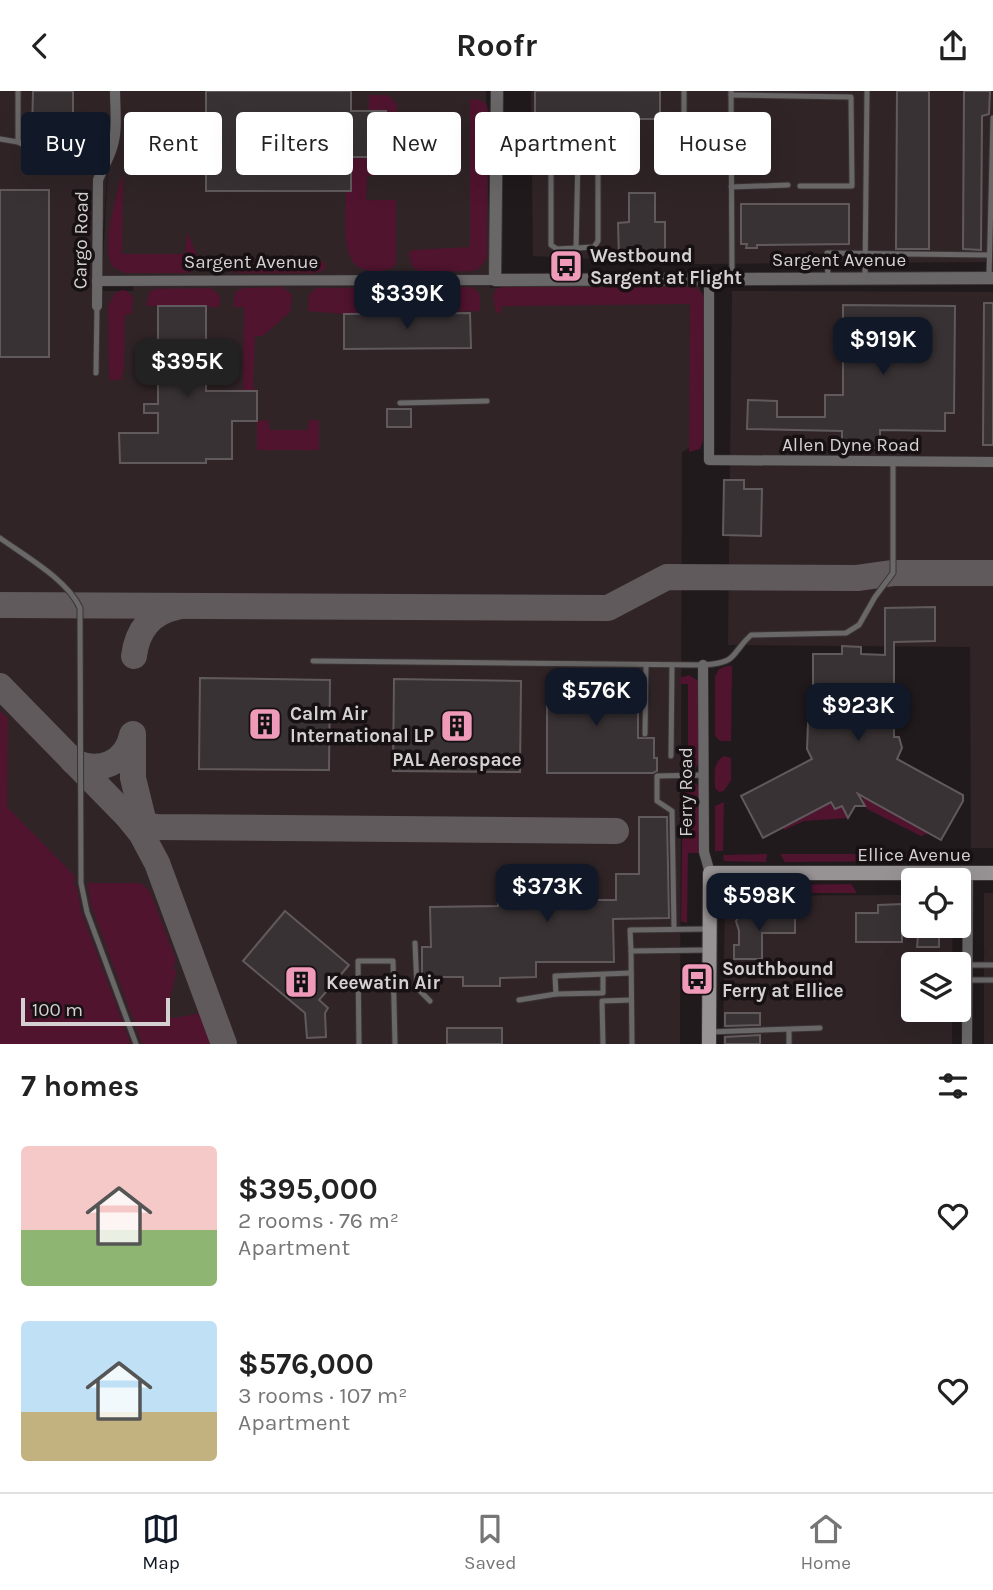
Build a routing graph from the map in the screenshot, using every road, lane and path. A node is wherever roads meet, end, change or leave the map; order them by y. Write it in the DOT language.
graph roads {
  1 [pos="18,91"];
  2 [pos="115,91"];
  3 [pos="497,91"];
  4 [pos="684,91"];
  5 [pos="867,91"];
  6 [pos="731,93"];
  7 [pos="497,112"];
  8 [pos="684,112"];
  9 [pos="993,118"];
  10 [pos="0,139"];
  11 [pos="18,142"];
  12 [pos="21,144"];
  13 [pos="110,154"];
  14 [pos="100,175"];
  15 [pos="496,175"];
  16 [pos="551,175"];
  17 [pos="578,175"];
  18 [pos="600,175"];
  19 [pos="788,185"];
  20 [pos="800,186"];
  21 [pos="731,187"];
  22 [pos="576,249"];
  23 [pos="865,253"];
  24 [pos="989,255"];
  25 [pos="991,278"];
  26 [pos="709,279"];
  27 [pos="732,279"];
  28 [pos="828,279"];
  29 [pos="865,279"];
  30 [pos="495,280"];
  31 [pos="97,281"];
  32 [pos="97,306"];
  33 [pos="96,373"];
  34 [pos="487,401"];
  35 [pos="400,403"];
  36 [pos="893,461"];
  37 [pos="993,462"];
  38 [pos="0,538"];
  39 [pos="313,661"];
  40 [pos="646,665"];
  41 [pos="672,665"];
  42 [pos="703,666"];
  43 [pos="645,734"];
  44 [pos="671,756"];
  45 [pos="704,775"];
  46 [pos="710,873"];
  47 [pos="901,873"];
  48 [pos="971,873"];
  49 [pos="993,873"];
  50 [pos="674,929"];
  51 [pos="710,929"];
  52 [pos="415,943"];
  53 [pos="710,950"];
  54 [pos="631,951"];
  55 [pos="971,965"];
  56 [pos="993,965"];
  57 [pos="631,974"];
  58 [pos="603,975"];
  59 [pos="971,980"];
  60 [pos="993,980"];
  61 [pos="556,995"];
  62 [pos="519,1000"];
  63 [pos="631,1000"];
  64 [pos="430,1001"];
  65 [pos="967,1022"];
  66 [pos="820,1028"];
  67 [pos="789,1030"];
  68 [pos="709,1038"];
  69 [pos="136,1044"];
  70 [pos="359,1044"];
  71 [pos="395,1044"];
  72 [pos="603,1044"];
  73 [pos="632,1044"];
  74 [pos="789,1044"];
  75 [pos="967,1044"];
  1 -- 11 [label="lane"];
  2 -- 13 [label="street, Cargo Road"];
  3 -- 7 [label="street"];
  4 -- 8 [label="lane"];
  5 -- 23 [label="lane"];
  6 -- 20 [label="lane"];
  6 -- 21 [label="lane"];
  9 -- 24 [label="lane"];
  10 -- 11 [label="lane"];
  11 -- 12 [label="lane"];
  14 -- 31 [label="street, Cargo Road"];
  15 -- 30 [label="street"];
  16 -- 22 [label="lane"];
  17 -- 22 [label="lane"];
  18 -- 22 [label="lane"];
  19 -- 21 [label="lane"];
  21 -- 27 [label="lane"];
  23 -- 24 [label="lane"];
  23 -- 28 [label="lane"];
  23 -- 29 [label="lane"];
  24 -- 25 [label="lane"];
  25 -- 29 [label="street, Sargent Avenue"];
  26 -- 27 [label="street, Sargent Avenue"];
  26 -- 30 [label="street, Sargent Avenue"];
  26 -- 36 [label="street, Allen Dyne Road"];
  27 -- 28 [label="street, Sargent Avenue"];
  28 -- 29 [label="street, Sargent Avenue"];
  30 -- 31 [label="street, Sargent Avenue"];
  31 -- 32 [label="street, Cargo Road"];
  32 -- 33 [label="lane"];
  34 -- 35 [label="lane"];
  36 -- 37 [label="street, Allen Dyne Road"];
  36 -- 42 [label="lane"];
  38 -- 69 [label="lane"];
  39 -- 40 [label="lane"];
  40 -- 41 [label="lane"];
  40 -- 43 [label="lane"];
  41 -- 42 [label="lane"];
  41 -- 44 [label="lane"];
  42 -- 45 [label="street, Ferry Road"];
  45 -- 46 [label="street, Ferry Road"];
  45 -- 50 [label="lane"];
  46 -- 47 [label="main road, Ellice Avenue"];
  46 -- 51 [label="main road, Ferry Road"];
  48 -- 49 [label="main road, Ellice Avenue"];
  50 -- 51 [label="lane"];
  50 -- 54 [label="lane"];
  51 -- 53 [label="main road, Ferry Road"];
  52 -- 64 [label="lane"];
  53 -- 54 [label="lane"];
  53 -- 68 [label="main road, Ferry Road"];
  54 -- 57 [label="lane"];
  55 -- 56 [label="lane"];
  57 -- 58 [label="lane"];
  57 -- 63 [label="lane"];
  58 -- 61 [label="lane"];
  58 -- 61 [label="lane"];
  59 -- 60 [label="lane"];
  61 -- 62 [label="lane"];
  63 -- 72 [label="lane"];
  63 -- 73 [label="lane"];
  65 -- 75 [label="street"];
  66 -- 67 [label="lane"];
  67 -- 68 [label="lane"];
  67 -- 74 [label="lane"];
  70 -- 71 [label="lane"];
}
